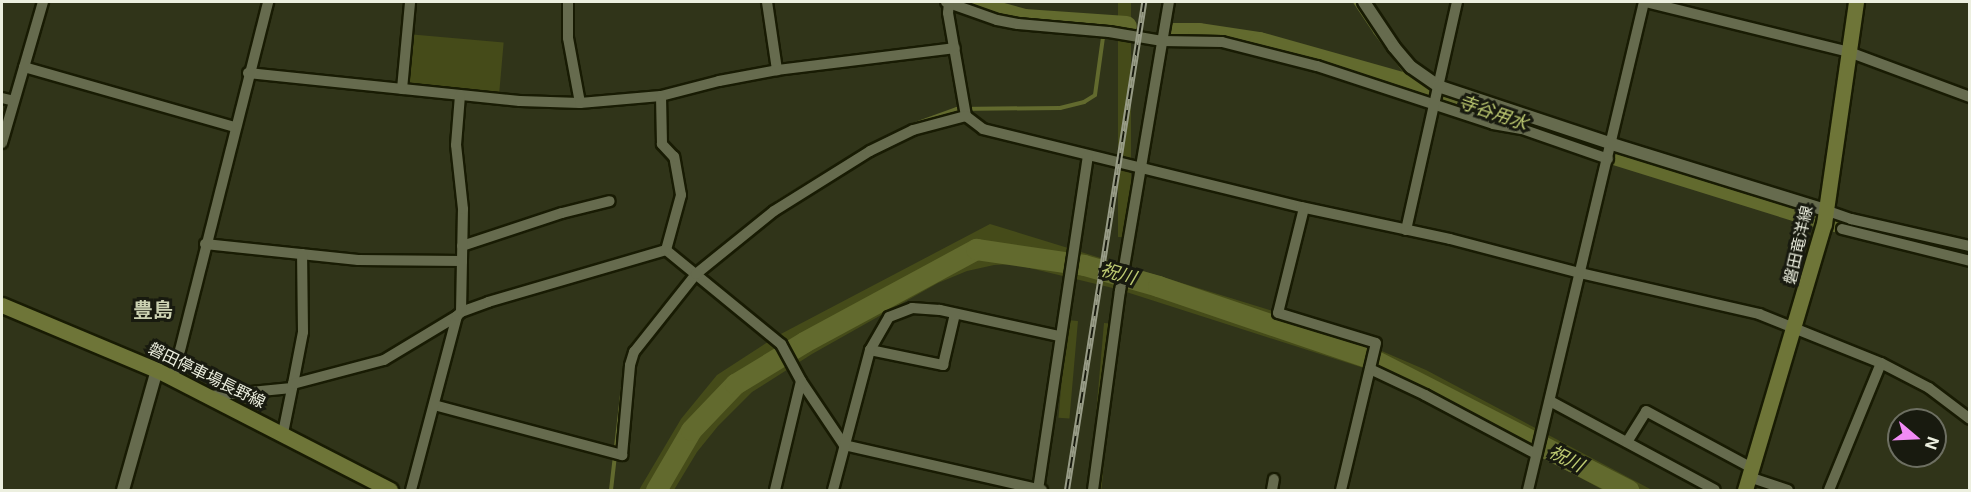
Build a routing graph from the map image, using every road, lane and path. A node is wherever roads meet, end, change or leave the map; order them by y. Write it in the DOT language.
graph roads {
  1 [pos="43,2"];
  2 [pos="268,2"];
  3 [pos="410,2"];
  4 [pos="568,2"];
  5 [pos="767,2"];
  6 [pos="948,2"];
  7 [pos="1169,2"];
  8 [pos="1364,2"];
  9 [pos="1457,2"];
  10 [pos="1645,2"];
  11 [pos="1856,2"];
  12 [pos="1162,41"];
  13 [pos="955,48"];
  14 [pos="1850,52"];
  15 [pos="24,67"];
  16 [pos="777,70"];
  17 [pos="248,73"];
  18 [pos="1438,86"];
  19 [pos="402,89"];
  20 [pos="460,95"];
  21 [pos="661,96"];
  22 [pos="1970,97"];
  23 [pos="2,98"];
  24 [pos="14,101"];
  25 [pos="580,103"];
  26 [pos="1436,105"];
  27 [pos="966,116"];
  28 [pos="234,127"];
  29 [pos="2,143"];
  30 [pos="1612,144"];
  31 [pos="1088,156"];
  32 [pos="1608,159"];
  33 [pos="1141,168"];
  34 [pos="610,201"];
  35 [pos="1304,208"];
  36 [pos="1825,210"];
  37 [pos="1842,229"];
  38 [pos="1406,230"];
  39 [pos="205,244"];
  40 [pos="462,246"];
  41 [pos="1970,246"];
  42 [pos="666,250"];
  43 [pos="302,254"];
  44 [pos="462,261"];
  45 [pos="1970,261"];
  46 [pos="1580,273"];
  47 [pos="696,274"];
  48 [pos="2,305"];
  49 [pos="459,314"];
  50 [pos="955,314"];
  51 [pos="1795,326"];
  52 [pos="1059,336"];
  53 [pos="870,350"];
  54 [pos="1881,363"];
  55 [pos="1370,369"];
  56 [pos="157,370"];
  57 [pos="173,378"];
  58 [pos="801,381"];
  59 [pos="292,386"];
  60 [pos="210,396"];
  61 [pos="1550,401"];
  62 [pos="434,405"];
  63 [pos="1970,419"];
  64 [pos="283,433"];
  65 [pos="1627,442"];
  66 [pos="844,445"];
  67 [pos="1536,454"];
  68 [pos="1749,478"];
  69 [pos="123,490"];
  70 [pos="390,490"];
  71 [pos="411,490"];
  72 [pos="775,490"];
  73 [pos="833,490"];
  74 [pos="1039,490"];
  75 [pos="1093,490"];
  76 [pos="1341,490"];
  77 [pos="1528,490"];
  78 [pos="1715,490"];
  79 [pos="1788,490"];
  80 [pos="1829,490"];
  1 -- 15 [label="street"];
  2 -- 17 [label="street"];
  3 -- 19 [label="street"];
  4 -- 25 [label="street"];
  5 -- 16 [label="street"];
  6 -- 12 [label="street"];
  6 -- 13 [label="street"];
  7 -- 12 [label="street"];
  8 -- 18 [label="street"];
  9 -- 18 [label="street"];
  10 -- 14 [label="street"];
  10 -- 30 [label="street"];
  11 -- 14 [label="main road, 磐田竜洋線"];
  12 -- 26 [label="street"];
  12 -- 33 [label="street"];
  13 -- 16 [label="street"];
  13 -- 27 [label="street"];
  14 -- 22 [label="street"];
  14 -- 36 [label="main road, 磐田竜洋線"];
  15 -- 24 [label="street"];
  15 -- 28 [label="street"];
  16 -- 21 [label="street"];
  17 -- 19 [label="street"];
  17 -- 28 [label="street"];
  18 -- 26 [label="street"];
  18 -- 30 [label="street"];
  19 -- 20 [label="street"];
  20 -- 25 [label="street"];
  20 -- 40 [label="street"];
  21 -- 25 [label="street"];
  21 -- 42 [label="street"];
  23 -- 24 [label="street"];
  24 -- 29 [label="street"];
  26 -- 32 [label="street"];
  26 -- 38 [label="street"];
  27 -- 31 [label="street"];
  27 -- 47 [label="street"];
  28 -- 39 [label="street"];
  30 -- 32 [label="street"];
  30 -- 36 [label="street"];
  31 -- 33 [label="street"];
  31 -- 52 [label="street"];
  32 -- 46 [label="street"];
  33 -- 35 [label="street"];
  33 -- 75 [label="street"];
  34 -- 40 [label="street"];
  35 -- 38 [label="street"];
  35 -- 55 [label="street"];
  36 -- 41 [label="street"];
  36 -- 51 [label="main road, 磐田竜洋線"];
  37 -- 45 [label="street"];
  38 -- 46 [label="street"];
  39 -- 43 [label="street"];
  39 -- 57 [label="street"];
  40 -- 44 [label="street"];
  42 -- 47 [label="street"];
  42 -- 49 [label="street"];
  43 -- 44 [label="street"];
  43 -- 59 [label="street"];
  44 -- 49 [label="street"];
  46 -- 51 [label="street"];
  46 -- 61 [label="street"];
  47 -- 58 [label="street"];
  47 -- 62 [label="street"];
  48 -- 56 [label="main road, 磐田停車場長野線"];
  49 -- 59 [label="street"];
  49 -- 62 [label="street"];
  50 -- 52 [label="street"];
  50 -- 53 [label="street"];
  50 -- 53 [label="street"];
  51 -- 54 [label="street"];
  51 -- 68 [label="main road, 磐田竜洋線"];
  52 -- 74 [label="street"];
  53 -- 66 [label="street"];
  54 -- 63 [label="street"];
  54 -- 80 [label="street"];
  55 -- 67 [label="street"];
  55 -- 76 [label="street"];
  56 -- 57 [label="main road, 磐田停車場長野線"];
  56 -- 69 [label="street"];
  57 -- 60 [label="main road, 磐田停車場長野線"];
  58 -- 66 [label="street"];
  58 -- 72 [label="street"];
  59 -- 60 [label="street"];
  59 -- 64 [label="street"];
  60 -- 64 [label="main road, 磐田停車場長野線"];
  61 -- 65 [label="street"];
  61 -- 67 [label="street"];
  62 -- 71 [label="street"];
  64 -- 70 [label="main road, 磐田停車場長野線"];
  65 -- 68 [label="street"];
  65 -- 78 [label="street"];
  66 -- 73 [label="street"];
  66 -- 74 [label="street"];
  67 -- 77 [label="street"];
  68 -- 79 [label="street"];
}
